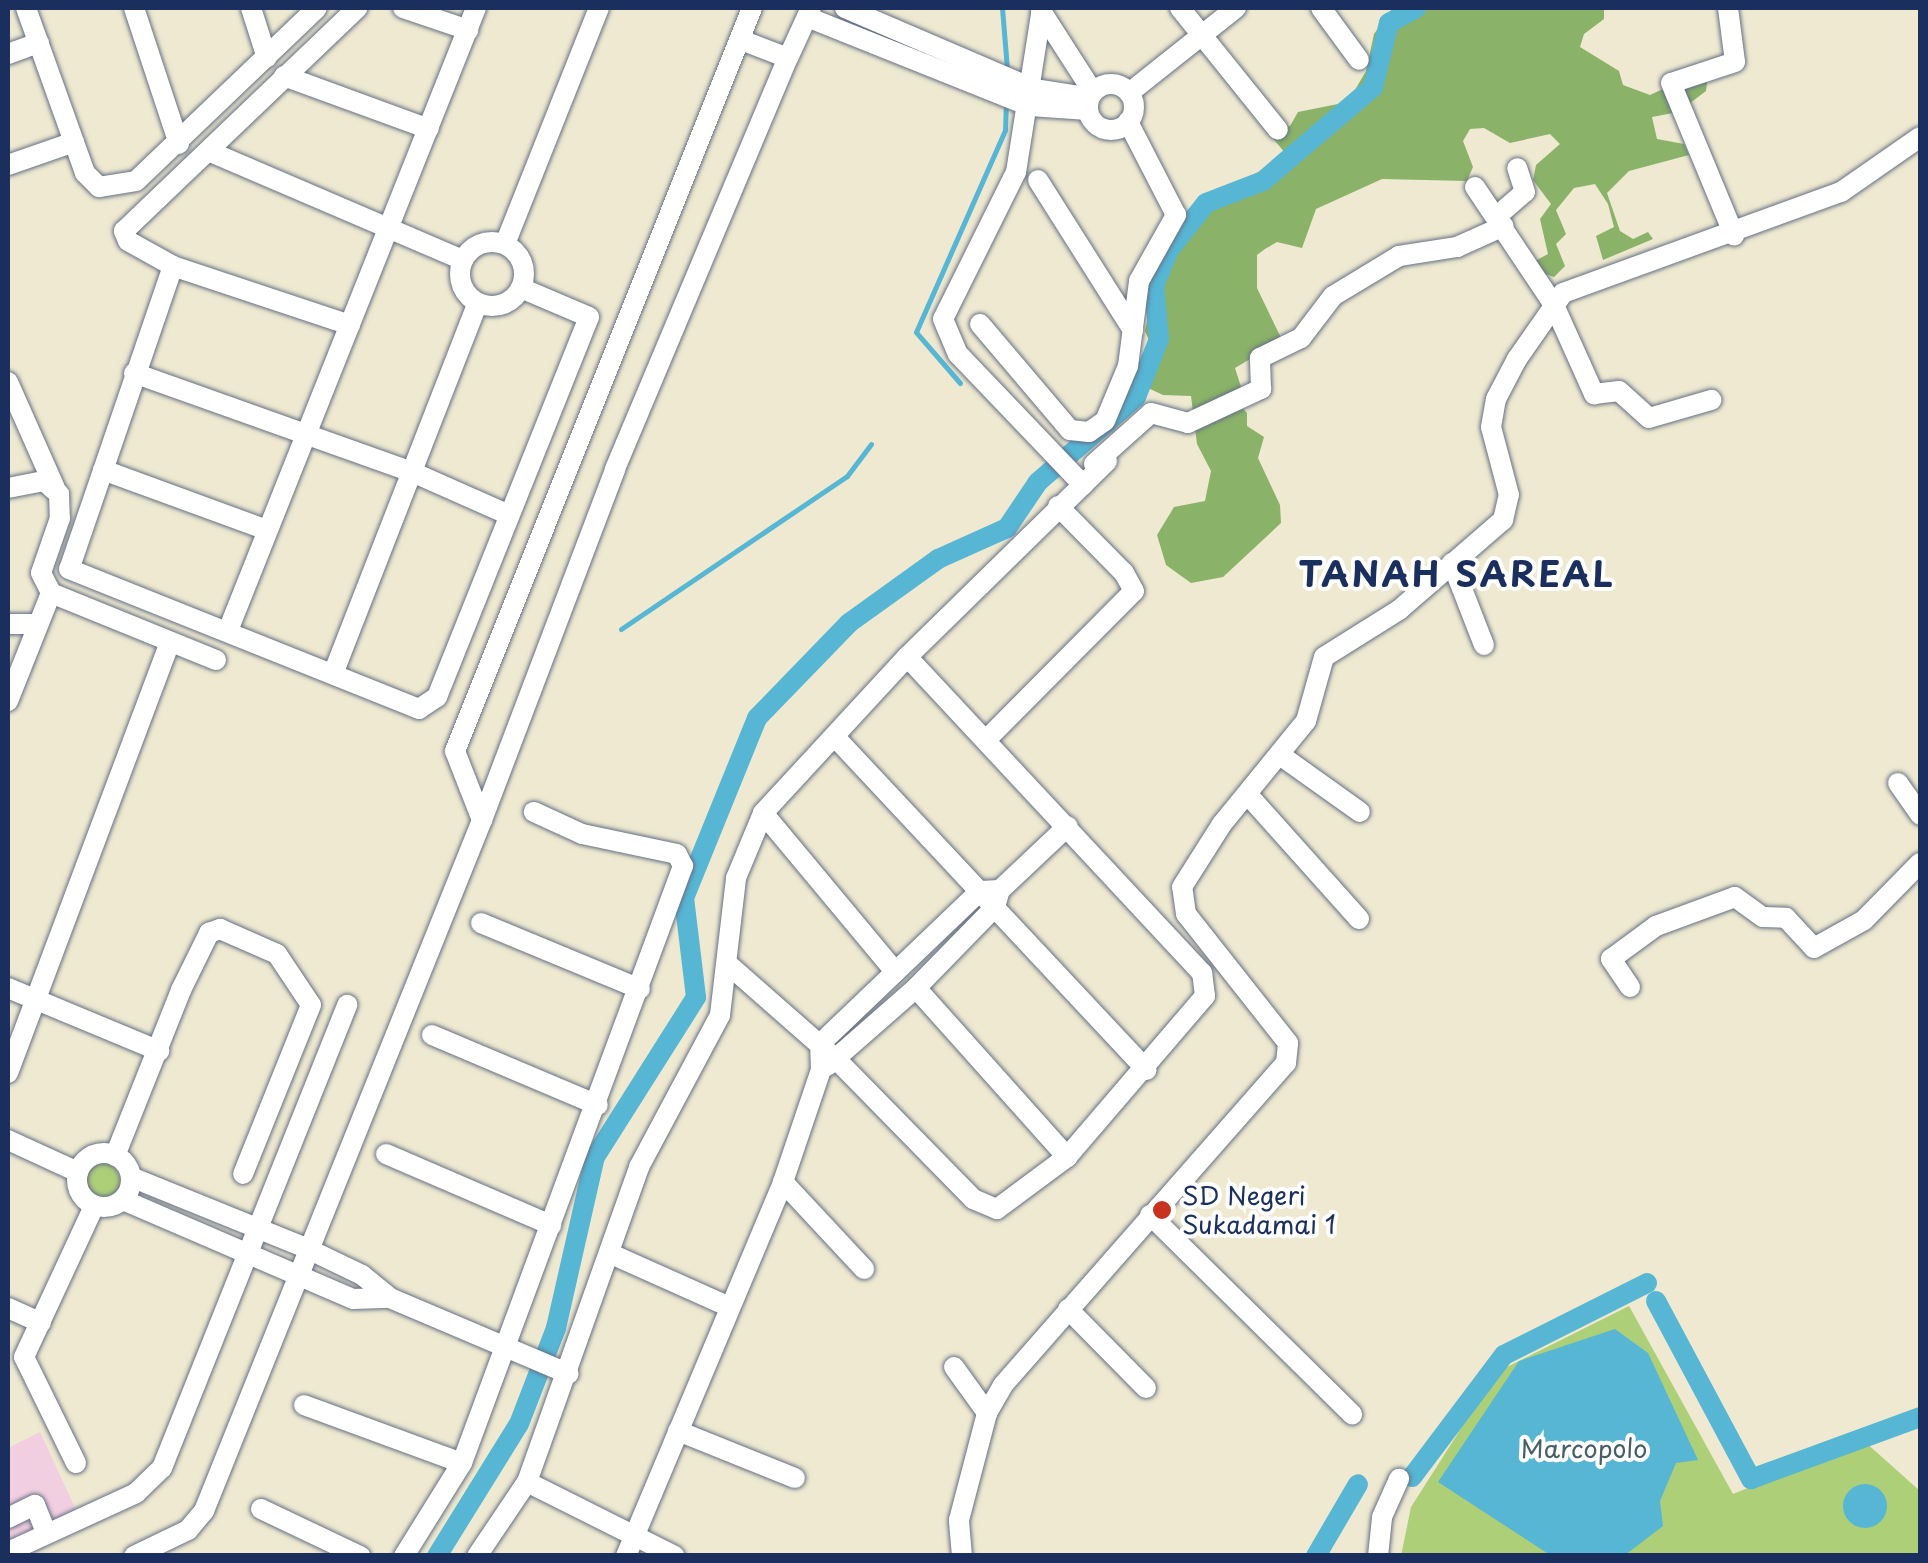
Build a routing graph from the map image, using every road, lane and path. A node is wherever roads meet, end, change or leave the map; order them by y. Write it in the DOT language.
graph roads {
  1 [pos="26,8"];
  2 [pos="134,8"];
  3 [pos="251,8"];
  4 [pos="357,8"];
  5 [pos="403,8"];
  6 [pos="476,8"];
  7 [pos="600,8"];
  8 [pos="752,8"];
  9 [pos="844,8"];
  10 [pos="1180,8"];
  11 [pos="1236,8"];
  12 [pos="1321,8"];
  13 [pos="1728,8"];
  14 [pos="1042,9"];
  15 [pos="809,12"];
  16 [pos="303,13"];
  17 [pos="468,30"];
  18 [pos="1200,34"];
  19 [pos="741,40"];
  20 [pos="39,43"];
  21 [pos="8,54"];
  22 [pos="267,58"];
  23 [pos="788,58"];
  24 [pos="1359,60"];
  25 [pos="284,76"];
  26 [pos="1129,93"];
  27 [pos="1032,97"];
  28 [pos="1090,100"];
  29 [pos="1128,122"];
  30 [pos="429,129"];
  31 [pos="1278,130"];
  32 [pos="1920,137"];
  33 [pos="74,142"];
  34 [pos="179,144"];
  35 [pos="213,152"];
  36 [pos="8,165"];
  37 [pos="1517,168"];
  38 [pos="1038,180"];
  39 [pos="1475,188"];
  40 [pos="1500,222"];
  41 [pos="389,230"];
  42 [pos="1734,235"];
  43 [pos="505,244"];
  44 [pos="463,260"];
  45 [pos="173,266"];
  46 [pos="522,288"];
  47 [pos="478,303"];
  48 [pos="1554,305"];
  49 [pos="980,324"];
  50 [pos="350,325"];
  51 [pos="1133,330"];
  52 [pos="134,373"];
  53 [pos="8,382"];
  54 [pos="1712,400"];
  55 [pos="304,434"];
  56 [pos="1108,461"];
  57 [pos="103,470"];
  58 [pos="412,472"];
  59 [pos="1078,481"];
  60 [pos="8,488"];
  61 [pos="55,488"];
  62 [pos="1058,506"];
  63 [pos="508,514"];
  64 [pos="267,530"];
  65 [pos="1452,563"];
  66 [pos="51,593"];
  67 [pos="8,624"];
  68 [pos="36,624"];
  69 [pos="229,628"];
  70 [pos="169,644"];
  71 [pos="1484,645"];
  72 [pos="907,657"];
  73 [pos="216,660"];
  74 [pos="333,674"];
  75 [pos="8,701"];
  76 [pos="836,737"];
  77 [pos="988,738"];
  78 [pos="1280,754"];
  79 [pos="1898,783"];
  80 [pos="1249,796"];
  81 [pos="534,812"];
  82 [pos="1360,812"];
  83 [pos="763,813"];
  84 [pos="1920,815"];
  85 [pos="482,820"];
  86 [pos="1068,826"];
  87 [pos="1920,862"];
  88 [pos="992,896"];
  89 [pos="1359,919"];
  90 [pos="481,923"];
  91 [pos="730,966"];
  92 [pos="894,970"];
  93 [pos="1630,987"];
  94 [pos="8,988"];
  95 [pos="916,988"];
  96 [pos="640,990"];
  97 [pos="36,1000"];
  98 [pos="347,1005"];
  99 [pos="432,1035"];
  100 [pos="820,1044"];
  101 [pos="159,1051"];
  102 [pos="829,1065"];
  103 [pos="1147,1070"];
  104 [pos="8,1073"];
  105 [pos="598,1105"];
  106 [pos="8,1140"];
  107 [pos="386,1154"];
  108 [pos="116,1156"];
  109 [pos="1066,1157"];
  110 [pos="78,1172"];
  111 [pos="243,1174"];
  112 [pos="131,1177"];
  113 [pos="783,1182"];
  114 [pos="123,1200"];
  115 [pos="94,1206"];
  116 [pos="1150,1216"];
  117 [pos="552,1225"];
  118 [pos="258,1227"];
  119 [pos="308,1249"];
  120 [pos="611,1254"];
  121 [pos="249,1256"];
  122 [pos="864,1269"];
  123 [pos="297,1277"];
  124 [pos="390,1298"];
  125 [pos="727,1306"];
  126 [pos="1071,1306"];
  127 [pos="8,1308"];
  128 [pos="40,1323"];
  129 [pos="500,1346"];
  130 [pos="16,1361"];
  131 [pos="954,1368"];
  132 [pos="563,1372"];
  133 [pos="1148,1385"];
  134 [pos="304,1405"];
  135 [pos="987,1414"];
  136 [pos="1352,1414"];
  137 [pos="678,1431"];
  138 [pos="76,1462"];
  139 [pos="462,1463"];
  140 [pos="795,1478"];
  141 [pos="1400,1480"];
  142 [pos="527,1482"];
  143 [pos="262,1509"];
  144 [pos="8,1518"];
  145 [pos="47,1534"];
  146 [pos="630,1546"];
  147 [pos="8,1552"];
  148 [pos="134,1556"];
  149 [pos="360,1556"];
  150 [pos="404,1556"];
  151 [pos="477,1556"];
  152 [pos="675,1556"];
  153 [pos="962,1556"];
  154 [pos="1378,1556"];
  1 -- 20 [label="street"];
  2 -- 34 [label="street"];
  3 -- 22 [label="street"];
  4 -- 25 [label="street"];
  5 -- 17 [label="street"];
  6 -- 17 [label="street"];
  7 -- 43 [label="street"];
  8 -- 19 [label="street"];
  9 -- 27 [label="street"];
  10 -- 18 [label="street"];
  11 -- 18 [label="street"];
  12 -- 24 [label="street"];
  13 -- 42 [label="street"];
  14 -- 27 [label="street"];
  14 -- 28 [label="street"];
  15 -- 23 [label="street"];
  15 -- 27 [label="street"];
  16 -- 22 [label="street"];
  17 -- 30 [label="street"];
  18 -- 26 [label="street"];
  18 -- 31 [label="street"];
  19 -- 23 [label="street"];
  19 -- 85 [label="street"];
  20 -- 21 [label="street"];
  20 -- 33 [label="street"];
  22 -- 34 [label="street"];
  23 -- 85 [label="street"];
  25 -- 30 [label="street"];
  25 -- 35 [label="street"];
  26 -- 28 [label="street"];
  26 -- 29 [label="street"];
  27 -- 28 [label="street"];
  27 -- 59 [label="street"];
  28 -- 29 [label="street"];
  29 -- 51 [label="street"];
  30 -- 41 [label="street"];
  32 -- 42 [label="street"];
  33 -- 34 [label="street"];
  33 -- 36 [label="street"];
  35 -- 41 [label="street"];
  35 -- 45 [label="street"];
  37 -- 40 [label="street"];
  38 -- 51 [label="street"];
  39 -- 40 [label="street"];
  40 -- 48 [label="street"];
  40 -- 59 [label="street"];
  41 -- 44 [label="street"];
  41 -- 50 [label="street"];
  42 -- 48 [label="street"];
  43 -- 44 [label="street"];
  43 -- 46 [label="street"];
  44 -- 47 [label="street"];
  45 -- 50 [label="street"];
  45 -- 52 [label="street"];
  46 -- 47 [label="street"];
  46 -- 63 [label="street"];
  47 -- 58 [label="street"];
  48 -- 54 [label="street"];
  48 -- 65 [label="street"];
  49 -- 51 [label="street"];
  50 -- 55 [label="street"];
  52 -- 55 [label="street"];
  52 -- 57 [label="street"];
  53 -- 61 [label="street"];
  55 -- 58 [label="street"];
  55 -- 64 [label="street"];
  56 -- 59 [label="street"];
  57 -- 64 [label="street"];
  57 -- 69 [label="street"];
  58 -- 63 [label="street"];
  58 -- 74 [label="street"];
  59 -- 62 [label="street"];
  60 -- 61 [label="street"];
  61 -- 66 [label="street"];
  62 -- 72 [label="street"];
  62 -- 77 [label="street"];
  63 -- 74 [label="street"];
  64 -- 69 [label="street"];
  65 -- 71 [label="street"];
  65 -- 78 [label="street"];
  66 -- 68 [label="street"];
  66 -- 70 [label="street"];
  67 -- 68 [label="street"];
  68 -- 75 [label="street"];
  69 -- 74 [label="street"];
  70 -- 73 [label="street"];
  70 -- 97 [label="street"];
  72 -- 76 [label="street"];
  72 -- 77 [label="street"];
  76 -- 83 [label="street"];
  76 -- 88 [label="street"];
  77 -- 86 [label="street"];
  78 -- 80 [label="street"];
  78 -- 82 [label="street"];
  79 -- 84 [label="street"];
  80 -- 89 [label="street"];
  80 -- 116 [label="street"];
  81 -- 96 [label="street"];
  83 -- 91 [label="street"];
  83 -- 92 [label="street"];
  85 -- 119 [label="street"];
  86 -- 88 [label="street"];
  86 -- 103 [label="street"];
  87 -- 93 [label="street"];
  88 -- 92 [label="street"];
  88 -- 95 [label="street"];
  88 -- 103 [label="street"];
  90 -- 96 [label="street"];
  91 -- 100 [label="street"];
  91 -- 120 [label="street"];
  92 -- 100 [label="street"];
  94 -- 97 [label="street"];
  95 -- 102 [label="street"];
  95 -- 109 [label="street"];
  96 -- 105 [label="street"];
  97 -- 101 [label="street"];
  97 -- 104 [label="street"];
  98 -- 118 [label="street"];
  99 -- 105 [label="street"];
  100 -- 102 [label="street"];
  101 -- 108 [label="street"];
  101 -- 111 [label="street"];
  102 -- 109 [label="street"];
  102 -- 113 [label="street"];
  103 -- 109 [label="street"];
  105 -- 117 [label="street"];
  106 -- 110 [label="street"];
  107 -- 117 [label="street"];
  108 -- 110 [label="street"];
  108 -- 112 [label="street"];
  110 -- 115 [label="street"];
  112 -- 114 [label="street"];
  112 -- 118 [label="street"];
  113 -- 122 [label="street"];
  113 -- 125 [label="street"];
  114 -- 115 [label="street"];
  114 -- 121 [label="street"];
  115 -- 128 [label="street"];
  116 -- 126 [label="street"];
  116 -- 136 [label="street"];
  117 -- 129 [label="street"];
  118 -- 119 [label="street"];
  118 -- 121 [label="street"];
  119 -- 123 [label="street"];
  119 -- 124 [label="street"];
  120 -- 125 [label="street"];
  120 -- 132 [label="street"];
  121 -- 123 [label="street"];
  121 -- 145 [label="street"];
  123 -- 124 [label="street"];
  123 -- 148 [label="street"];
  124 -- 129 [label="street"];
  125 -- 137 [label="street"];
  126 -- 133 [label="street"];
  126 -- 135 [label="street"];
  127 -- 128 [label="street"];
  128 -- 130 [label="street"];
  129 -- 132 [label="street"];
  129 -- 139 [label="street"];
  130 -- 138 [label="street"];
  131 -- 135 [label="street"];
  132 -- 142 [label="street"];
  134 -- 139 [label="street"];
  135 -- 153 [label="street"];
  137 -- 140 [label="street"];
  137 -- 146 [label="street"];
  139 -- 150 [label="street"];
  141 -- 154 [label="street"];
  142 -- 146 [label="street"];
  142 -- 151 [label="street"];
  143 -- 149 [label="street"];
  144 -- 145 [label="street"];
  145 -- 147 [label="street"];
  146 -- 152 [label="street"];
}
